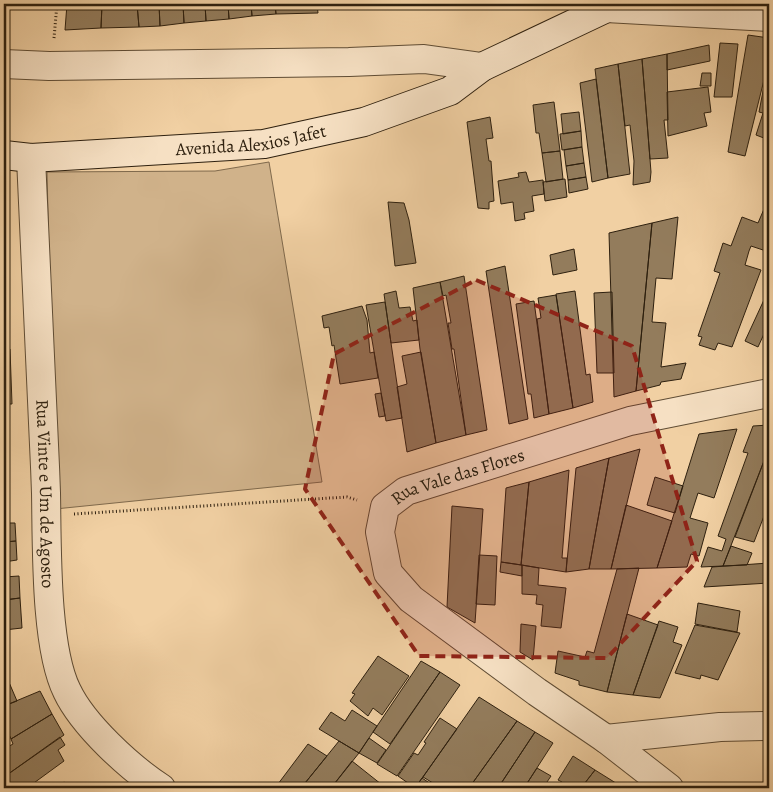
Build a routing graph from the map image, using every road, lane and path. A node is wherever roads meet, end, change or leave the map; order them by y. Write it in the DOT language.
graph roads {
  1 [pos="610,6"];
  2 [pos="769,18"];
  3 [pos="4,64"];
  4 [pos="482,68"];
  5 [pos="4,155"];
  6 [pos="31,158"];
  7 [pos="769,393"];
  8 [pos="384,507"];
  9 [pos="46,515"];
  10 [pos="769,726"];
  11 [pos="606,739"];
  12 [pos="161,788"];
  13 [pos="669,788"];
  1 -- 2 [label="street"];
  1 -- 4 [label="street, Avenida Alexios Jafet"];
  3 -- 4 [label="street"];
  4 -- 6 [label="street, Avenida Alexios Jafet"];
  5 -- 6 [label="street, Avenida Alexios Jafet"];
  6 -- 9 [label="street, Rua Vinte e Um de Agosto"];
  7 -- 8 [label="street, Rua Vale das Flores"];
  8 -- 9 [label="path"];
  8 -- 11 [label="street, Rua Vale das Flores"];
  9 -- 12 [label="street, Rua Vinte e Um de Agosto"];
  10 -- 11 [label="street"];
  11 -- 13 [label="street, Rua Vale das Flores"];
}
